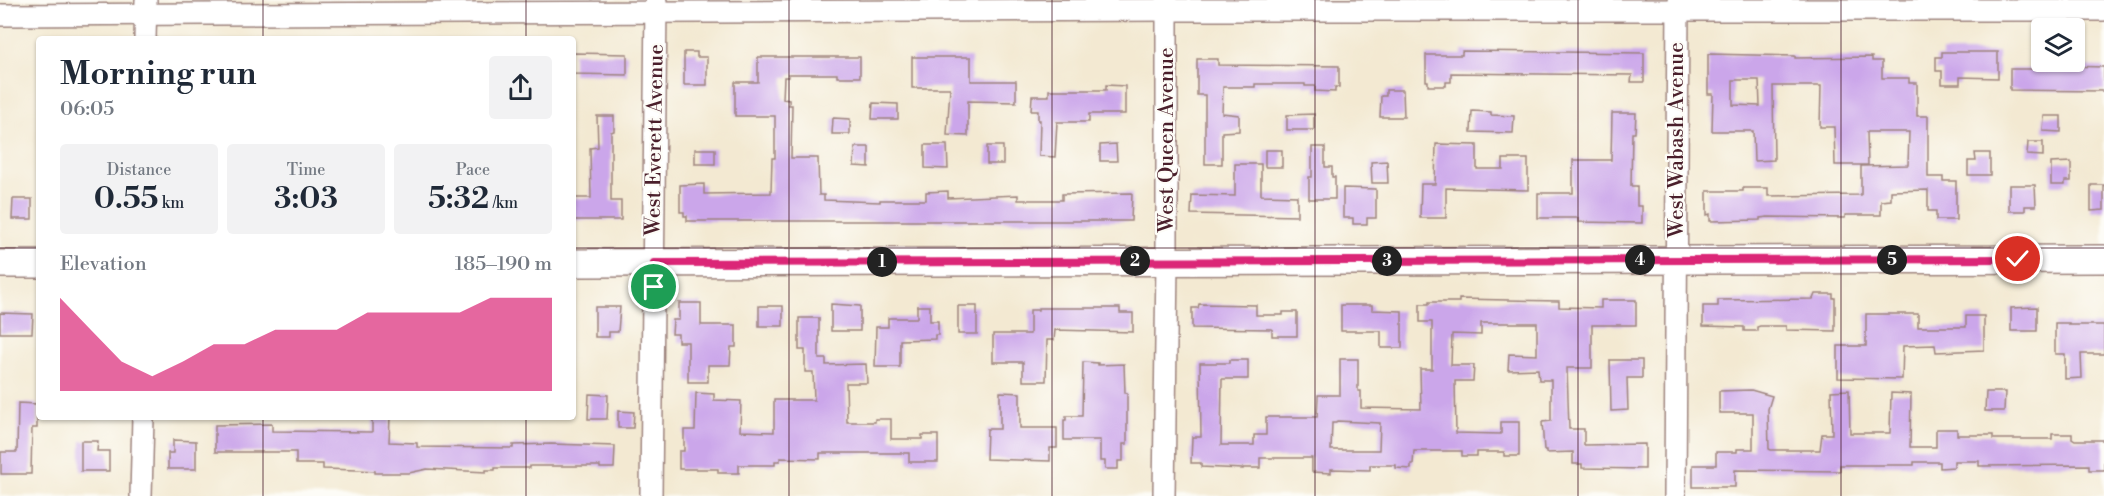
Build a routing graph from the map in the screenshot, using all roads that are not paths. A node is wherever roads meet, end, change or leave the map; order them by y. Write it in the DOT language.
graph roads {
  1 [pos="1167,5"];
  2 [pos="1678,5"];
  3 [pos="146,7"];
  4 [pos="656,7"];
  5 [pos="2104,10"];
  6 [pos="0,15"];
  7 [pos="145,36"];
  8 [pos="2104,259"];
  9 [pos="1676,260"];
  10 [pos="1167,261"];
  11 [pos="576,263"];
  12 [pos="654,263"];
  13 [pos="0,264"];
  14 [pos="36,264"];
  15 [pos="143,420"];
  16 [pos="141,496"];
  17 [pos="651,496"];
  18 [pos="1164,496"];
  19 [pos="1675,496"];
  1 -- 2 [label="street"];
  1 -- 4 [label="street"];
  1 -- 10 [label="street, West Queen Avenue"];
  2 -- 5 [label="street"];
  2 -- 9 [label="street, West Wabash Avenue"];
  3 -- 4 [label="street"];
  3 -- 6 [label="street"];
  3 -- 7 [label="street"];
  4 -- 12 [label="street, West Everett Avenue"];
  8 -- 9 [label="main road"];
  9 -- 10 [label="main road"];
  9 -- 19 [label="street, West Wabash Avenue"];
  10 -- 12 [label="main road"];
  10 -- 18 [label="street, West Queen Avenue"];
  11 -- 12 [label="main road"];
  12 -- 17 [label="street, West Everett Avenue"];
  13 -- 14 [label="main road"];
  15 -- 16 [label="street"];
}
